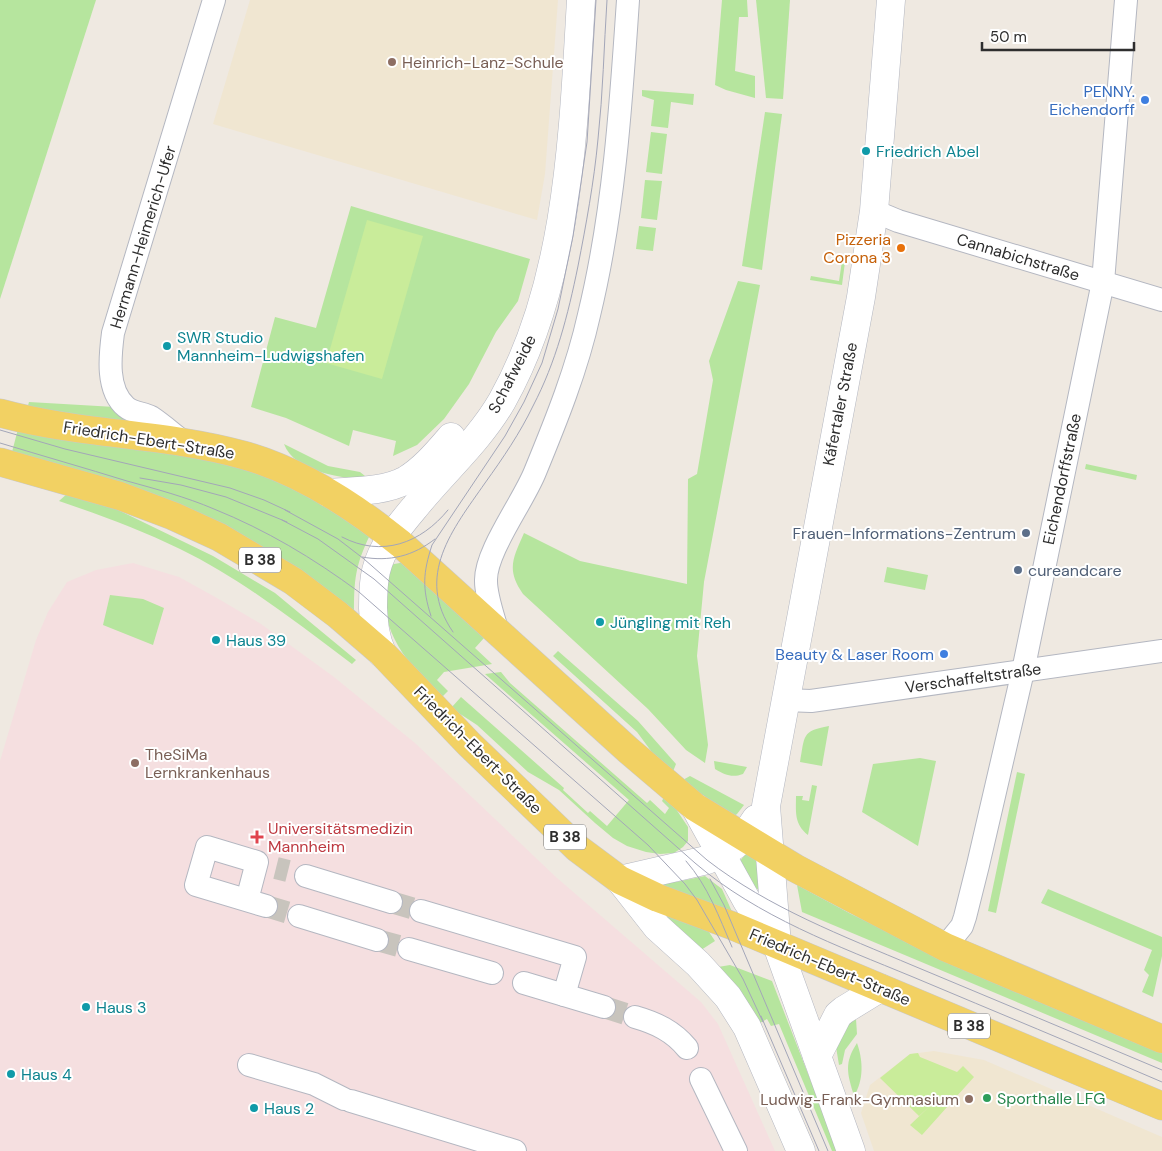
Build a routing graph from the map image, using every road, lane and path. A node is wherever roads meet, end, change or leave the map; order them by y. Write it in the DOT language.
graph roads {
  1 [pos="214,0"];
  2 [pos="581,0"];
  3 [pos="628,0"];
  4 [pos="891,0"];
  5 [pos="1126,0"];
  6 [pos="874,212"];
  7 [pos="1103,282"];
  8 [pos="1162,300"];
  9 [pos="528,350"];
  10 [pos="3,414"];
  11 [pos="185,443"];
  12 [pos="0,462"];
  13 [pos="329,493"];
  14 [pos="392,537"];
  15 [pos="498,633"];
  16 [pos="1162,651"];
  17 [pos="382,653"];
  18 [pos="1023,671"];
  19 [pos="784,700"];
  20 [pos="695,806"];
  21 [pos="766,806"];
  22 [pos="743,838"];
  23 [pos="721,853"];
  24 [pos="769,854"];
  25 [pos="284,870"];
  26 [pos="620,880"];
  27 [pos="390,902"];
  28 [pos="421,911"];
  29 [pos="298,916"];
  30 [pos="377,940"];
  31 [pos="777,945"];
  32 [pos="945,947"];
  33 [pos="409,949"];
  34 [pos="880,988"];
  35 [pos="564,995"];
  36 [pos="604,1007"];
  37 [pos="635,1017"];
  38 [pos="1161,1034"];
  39 [pos="818,1056"];
  40 [pos="249,1065"];
  41 [pos="1162,1106"];
  42 [pos="515,1151"];
  43 [pos="736,1151"];
  44 [pos="801,1151"];
  45 [pos="851,1151"];
  1 -- 11 [label="street, Hermann-Heimerich-Ufer"];
  2 -- 9 [label="main road, Schafweide"];
  3 -- 15 [label="street"];
  4 -- 6 [label="main road, Käfertaler Straße"];
  5 -- 7 [label="street, Eichendorffstraße"];
  6 -- 7 [label="street, Cannabichstraße"];
  6 -- 19 [label="main road, Käfertaler Straße"];
  7 -- 8 [label="street, Cannabichstraße"];
  7 -- 18 [label="street, Eichendorffstraße"];
  9 -- 13 [label="main road"];
  9 -- 14 [label="main road, Schafweide"];
  10 -- 11 [label="main road, Friedrich-Ebert-Straße"];
  11 -- 13 [label="main road, Friedrich-Ebert-Straße"];
  12 -- 17 [label="main road, Friedrich-Ebert-Straße / B 38"];
  13 -- 14 [label="main road, Friedrich-Ebert-Straße"];
  14 -- 15 [label="main road, Friedrich-Ebert-Straße"];
  14 -- 17 [label="main road, Schafweide"];
  15 -- 20 [label="main road, Friedrich-Ebert-Straße"];
  16 -- 18 [label="street, Verschaffeltstraße"];
  17 -- 26 [label="main road, Friedrich-Ebert-Straße / B 38"];
  18 -- 19 [label="street, Verschaffeltstraße"];
  18 -- 32 [label="street, Eichendorffstraße"];
  19 -- 21 [label="main road, Käfertaler Straße"];
  20 -- 22 [label="main road, Friedrich-Ebert-Straße"];
  20 -- 23 [label="main road"];
  21 -- 22 [label="main road, Käfertaler Straße"];
  21 -- 24 [label="main road, Käfertaler Straße"];
  22 -- 23 [label="main road, Käfertaler Straße"];
  22 -- 24 [label="main road, Friedrich-Ebert-Straße"];
  23 -- 26 [label="main road, Käfertaler Straße"];
  23 -- 31 [label="main road"];
  24 -- 31 [label="main road, Käfertaler Straße"];
  24 -- 32 [label="main road, Friedrich-Ebert-Straße"];
  25 -- 25 [label="street"];
  25 -- 27 [label="street"];
  26 -- 31 [label="main road, Friedrich-Ebert-Straße / B 38"];
  26 -- 44 [label="main road"];
  28 -- 35 [label="street"];
  29 -- 30 [label="street"];
  31 -- 34 [label="main road, Friedrich-Ebert-Straße / B 38"];
  31 -- 39 [label="main road, Käfertaler Straße"];
  32 -- 38 [label="main road, Friedrich-Ebert-Straße"];
  33 -- 35 [label="street"];
  34 -- 39 [label="main road"];
  34 -- 41 [label="main road, Friedrich-Ebert-Straße / B 38"];
  35 -- 36 [label="street"];
  37 -- 43 [label="street"];
  39 -- 45 [label="main road, Käfertaler Straße"];
  40 -- 42 [label="street"];
}
